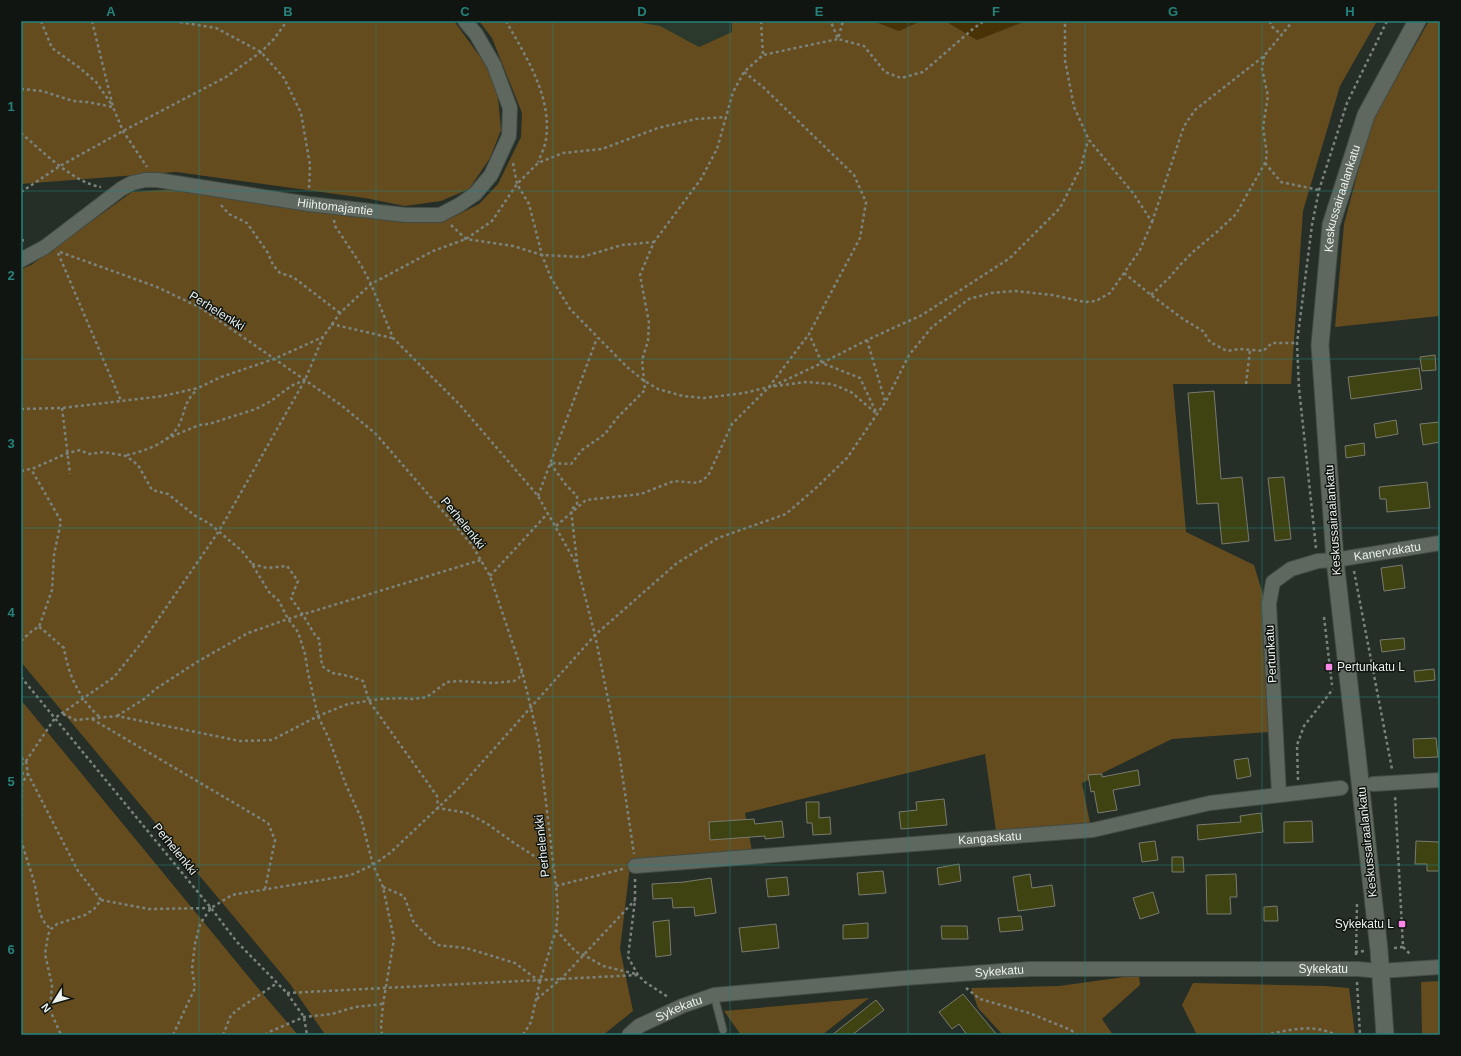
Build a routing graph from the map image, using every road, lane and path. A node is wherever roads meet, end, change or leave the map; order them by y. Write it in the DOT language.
graph roads {
  1 [pos="41,21"];
  2 [pos="92,21"];
  3 [pos="174,21"];
  4 [pos="287,21"];
  5 [pos="465,21"];
  6 [pos="506,21"];
  7 [pos="761,21"];
  8 [pos="827,21"];
  9 [pos="843,21"];
  10 [pos="984,21"];
  11 [pos="1063,21"];
  12 [pos="1270,21"];
  13 [pos="1293,21"];
  14 [pos="1417,21"];
  15 [pos="1066,23"];
  16 [pos="1282,35"];
  17 [pos="838,39"];
  18 [pos="261,52"];
  19 [pos="763,55"];
  20 [pos="1264,56"];
  21 [pos="744,72"];
  22 [pos="21,89"];
  23 [pos="113,107"];
  24 [pos="726,118"];
  25 [pos="123,131"];
  26 [pos="21,133"];
  27 [pos="509,136"];
  28 [pos="1088,140"];
  29 [pos="538,163"];
  30 [pos="1265,163"];
  31 [pos="60,166"];
  32 [pos="157,180"];
  33 [pos="517,184"];
  34 [pos="121,189"];
  35 [pos="1319,190"];
  36 [pos="21,192"];
  37 [pos="220,204"];
  38 [pos="309,204"];
  39 [pos="330,206"];
  40 [pos="440,214"];
  41 [pos="1152,222"];
  42 [pos="466,238"];
  43 [pos="21,240"];
  44 [pos="654,242"];
  45 [pos="51,249"];
  46 [pos="542,255"];
  47 [pos="21,260"];
  48 [pos="1124,273"];
  49 [pos="371,284"];
  50 [pos="1151,296"];
  51 [pos="340,313"];
  52 [pos="331,324"];
  53 [pos="809,334"];
  54 [pos="323,337"];
  55 [pos="393,338"];
  56 [pos="598,338"];
  57 [pos="867,340"];
  58 [pos="1297,343"];
  59 [pos="1250,350"];
  60 [pos="274,359"];
  61 [pos="822,363"];
  62 [pos="305,380"];
  63 [pos="643,380"];
  64 [pos="1246,384"];
  65 [pos="198,388"];
  66 [pos="769,388"];
  67 [pos="121,401"];
  68 [pos="886,402"];
  69 [pos="62,408"];
  70 [pos="21,409"];
  71 [pos="877,414"];
  72 [pos="166,438"];
  73 [pos="68,453"];
  74 [pos="126,456"];
  75 [pos="550,463"];
  76 [pos="31,469"];
  77 [pos="21,471"];
  78 [pos="70,474"];
  79 [pos="538,496"];
  80 [pos="571,512"];
  81 [pos="548,513"];
  82 [pos="556,526"];
  83 [pos="219,531"];
  84 [pos="1440,543"];
  85 [pos="481,560"];
  86 [pos="1335,560"];
  87 [pos="252,564"];
  88 [pos="577,565"];
  89 [pos="490,576"];
  90 [pos="303,615"];
  91 [pos="288,619"];
  92 [pos="39,627"];
  93 [pos="595,635"];
  94 [pos="21,641"];
  95 [pos="522,671"];
  96 [pos="21,677"];
  97 [pos="1333,690"];
  98 [pos="84,699"];
  99 [pos="368,701"];
  100 [pos="531,708"];
  101 [pos="62,714"];
  102 [pos="117,716"];
  103 [pos="318,716"];
  104 [pos="56,718"];
  105 [pos="101,718"];
  106 [pos="92,719"];
  107 [pos="21,758"];
  108 [pos="26,761"];
  109 [pos="21,765"];
  110 [pos="21,773"];
  111 [pos="28,774"];
  112 [pos="1440,780"];
  113 [pos="1373,784"];
  114 [pos="1341,788"];
  115 [pos="1298,792"];
  116 [pos="1279,794"];
  117 [pos="438,808"];
  118 [pos="21,827"];
  119 [pos="21,835"];
  120 [pos="21,840"];
  121 [pos="373,865"];
  122 [pos="635,866"];
  123 [pos="554,868"];
  124 [pos="556,886"];
  125 [pos="383,887"];
  126 [pos="265,889"];
  127 [pos="101,900"];
  128 [pos="635,900"];
  129 [pos="211,908"];
  130 [pos="51,929"];
  131 [pos="556,930"];
  132 [pos="584,955"];
  133 [pos="1440,967"];
  134 [pos="1380,971"];
  135 [pos="638,975"];
  136 [pos="560,980"];
  137 [pos="540,981"];
  138 [pos="277,983"];
  139 [pos="1352,983"];
  140 [pos="1358,984"];
  141 [pos="386,988"];
  142 [pos="965,988"];
  143 [pos="287,993"];
  144 [pos="714,995"];
  145 [pos="537,999"];
  146 [pos="383,1004"];
  147 [pos="682,1006"];
  148 [pos="304,1017"];
  149 [pos="723,1030"];
  150 [pos="1291,1030"];
  151 [pos="1285,1033"];
  152 [pos="61,1035"];
  153 [pos="173,1035"];
  154 [pos="223,1035"];
  155 [pos="265,1035"];
  156 [pos="307,1035"];
  157 [pos="382,1035"];
  158 [pos="523,1035"];
  159 [pos="629,1035"];
  160 [pos="1077,1035"];
  161 [pos="1265,1035"];
  162 [pos="1290,1035"];
  163 [pos="1336,1035"];
  164 [pos="1385,1035"];
  1 -- 23 [label="path"];
  2 -- 23 [label="path"];
  3 -- 18 [label="path"];
  4 -- 18 [label="path"];
  5 -- 27 [label="street, Hiihtomajantie"];
  6 -- 29 [label="path"];
  7 -- 19 [label="path"];
  8 -- 17 [label="path"];
  9 -- 17 [label="path"];
  10 -- 17 [label="path"];
  11 -- 15 [label="path"];
  12 -- 16 [label="path"];
  13 -- 16 [label="path"];
  14 -- 86 [label="street, Keskussairaalankatu"];
  15 -- 28 [label="path"];
  16 -- 20 [label="path"];
  17 -- 19 [label="path"];
  18 -- 25 [label="path"];
  18 -- 38 [label="path"];
  19 -- 21 [label="path"];
  20 -- 30 [label="path"];
  20 -- 41 [label="path"];
  21 -- 24 [label="path"];
  21 -- 53 [label="path"];
  22 -- 23 [label="path"];
  23 -- 25 [label="path"];
  24 -- 29 [label="path"];
  24 -- 44 [label="path"];
  25 -- 31 [label="path"];
  25 -- 32 [label="path"];
  26 -- 31 [label="path"];
  27 -- 33 [label="path"];
  27 -- 40 [label="street, Hiihtomajantie"];
  28 -- 41 [label="path"];
  28 -- 57 [label="path"];
  29 -- 33 [label="path"];
  30 -- 35 [label="path"];
  30 -- 50 [label="path"];
  31 -- 34 [label="path"];
  31 -- 36 [label="path"];
  32 -- 34 [label="street, Hiihtomajantie"];
  32 -- 38 [label="street, Hiihtomajantie"];
  33 -- 42 [label="path"];
  33 -- 46 [label="path"];
  34 -- 45 [label="street, Hiihtomajantie"];
  37 -- 51 [label="path"];
  38 -- 39 [label="street, Hiihtomajantie"];
  39 -- 40 [label="street, Hiihtomajantie"];
  39 -- 49 [label="path"];
  40 -- 42 [label="path"];
  41 -- 48 [label="path"];
  42 -- 46 [label="path"];
  42 -- 49 [label="path"];
  43 -- 45 [label="path, Perhelenkki"];
  44 -- 46 [label="path"];
  44 -- 63 [label="path"];
  45 -- 47 [label="street, Hiihtomajantie"];
  45 -- 60 [label="path, Perhelenkki"];
  45 -- 67 [label="path"];
  46 -- 56 [label="path"];
  48 -- 50 [label="path"];
  48 -- 68 [label="path"];
  49 -- 51 [label="path"];
  49 -- 55 [label="path"];
  50 -- 59 [label="path"];
  51 -- 52 [label="path"];
  52 -- 54 [label="path"];
  52 -- 55 [label="path"];
  53 -- 61 [label="path"];
  53 -- 66 [label="path"];
  54 -- 60 [label="path"];
  54 -- 62 [label="path"];
  55 -- 79 [label="path"];
  56 -- 63 [label="path"];
  56 -- 75 [label="path"];
  57 -- 61 [label="path"];
  57 -- 68 [label="path"];
  58 -- 59 [label="path"];
  59 -- 64 [label="path"];
  60 -- 62 [label="path, Perhelenkki"];
  60 -- 65 [label="path"];
  61 -- 66 [label="path"];
  61 -- 71 [label="path"];
  62 -- 72 [label="path"];
  62 -- 83 [label="path"];
  62 -- 85 [label="path, Perhelenkki"];
  63 -- 66 [label="path"];
  63 -- 75 [label="path"];
  65 -- 67 [label="path"];
  65 -- 72 [label="path"];
  66 -- 71 [label="path"];
  66 -- 80 [label="path"];
  67 -- 69 [label="path"];
  68 -- 71 [label="path"];
  69 -- 70 [label="path"];
  69 -- 73 [label="path"];
  71 -- 93 [label="path"];
  72 -- 74 [label="path"];
  73 -- 74 [label="path"];
  73 -- 76 [label="path"];
  73 -- 78 [label="path"];
  74 -- 83 [label="path"];
  75 -- 79 [label="path"];
  75 -- 80 [label="path"];
  76 -- 77 [label="path"];
  76 -- 92 [label="path"];
  79 -- 81 [label="path"];
  80 -- 82 [label="path"];
  80 -- 88 [label="path"];
  81 -- 82 [label="path"];
  81 -- 89 [label="path"];
  82 -- 88 [label="path"];
  83 -- 87 [label="path"];
  83 -- 98 [label="path"];
  84 -- 86 [label="street, Kanervakatu"];
  85 -- 89 [label="path, Perhelenkki"];
  85 -- 90 [label="path"];
  86 -- 116 [label="street, Pertunkatu"];
  86 -- 134 [label="street, Keskussairaalankatu"];
  87 -- 90 [label="path"];
  87 -- 91 [label="path"];
  88 -- 93 [label="path"];
  89 -- 95 [label="path, Perhelenkki"];
  90 -- 91 [label="path"];
  90 -- 99 [label="path"];
  91 -- 102 [label="path"];
  91 -- 103 [label="path"];
  92 -- 94 [label="path"];
  92 -- 98 [label="path"];
  93 -- 100 [label="path"];
  93 -- 122 [label="path"];
  95 -- 99 [label="path"];
  95 -- 100 [label="path, Perhelenkki"];
  96 -- 104 [label="path, Perhelenkki"];
  97 -- 115 [label="path"];
  98 -- 101 [label="path"];
  98 -- 105 [label="path"];
  99 -- 103 [label="path"];
  99 -- 117 [label="path"];
  100 -- 117 [label="path"];
  100 -- 123 [label="path, Perhelenkki"];
  101 -- 104 [label="path"];
  101 -- 106 [label="path"];
  102 -- 103 [label="path"];
  102 -- 105 [label="path"];
  103 -- 121 [label="path"];
  104 -- 108 [label="path"];
  104 -- 129 [label="path, Perhelenkki"];
  105 -- 106 [label="path"];
  106 -- 126 [label="path"];
  107 -- 108 [label="path"];
  108 -- 109 [label="path"];
  108 -- 111 [label="path"];
  110 -- 111 [label="path"];
  111 -- 118 [label="path"];
  111 -- 127 [label="path"];
  112 -- 113 [label="street"];
  114 -- 115 [label="street, Kangaskatu"];
  115 -- 116 [label="street, Kangaskatu"];
  116 -- 122 [label="street, Kangaskatu"];
  117 -- 121 [label="path"];
  117 -- 123 [label="path"];
  118 -- 119 [label="path"];
  120 -- 130 [label="path"];
  121 -- 125 [label="path"];
  121 -- 126 [label="path"];
  122 -- 124 [label="path"];
  122 -- 128 [label="path"];
  123 -- 124 [label="path, Perhelenkki"];
  124 -- 131 [label="path, Perhelenkki"];
  125 -- 137 [label="path"];
  125 -- 141 [label="path"];
  126 -- 129 [label="path"];
  127 -- 129 [label="path"];
  127 -- 130 [label="path"];
  128 -- 132 [label="path"];
  128 -- 135 [label="path"];
  129 -- 138 [label="path, Perhelenkki"];
  129 -- 153 [label="path"];
  130 -- 152 [label="path"];
  131 -- 132 [label="path"];
  131 -- 137 [label="path, Perhelenkki"];
  132 -- 135 [label="path"];
  132 -- 136 [label="path"];
  133 -- 134 [label="street, Sykekatu"];
  134 -- 144 [label="street, Sykekatu"];
  134 -- 164 [label="street, Keskussairaalankatu"];
  135 -- 136 [label="path"];
  135 -- 147 [label="path"];
  136 -- 137 [label="path"];
  136 -- 145 [label="path"];
  137 -- 141 [label="path"];
  137 -- 145 [label="path, Perhelenkki"];
  138 -- 143 [label="path, Perhelenkki"];
  138 -- 154 [label="path"];
  139 -- 140 [label="path"];
  141 -- 143 [label="path"];
  141 -- 146 [label="path"];
  142 -- 160 [label="path"];
  143 -- 148 [label="path, Perhelenkki"];
  144 -- 147 [label="street, Sykekatu"];
  144 -- 149 [label="lane"];
  145 -- 158 [label="path, Perhelenkki"];
  146 -- 148 [label="path"];
  146 -- 157 [label="path"];
  147 -- 159 [label="street, Sykekatu"];
  148 -- 155 [label="path"];
  148 -- 156 [label="path, Perhelenkki"];
  150 -- 151 [label="path"];
  150 -- 162 [label="path"];
  150 -- 163 [label="path"];
  151 -- 161 [label="path"];
}
